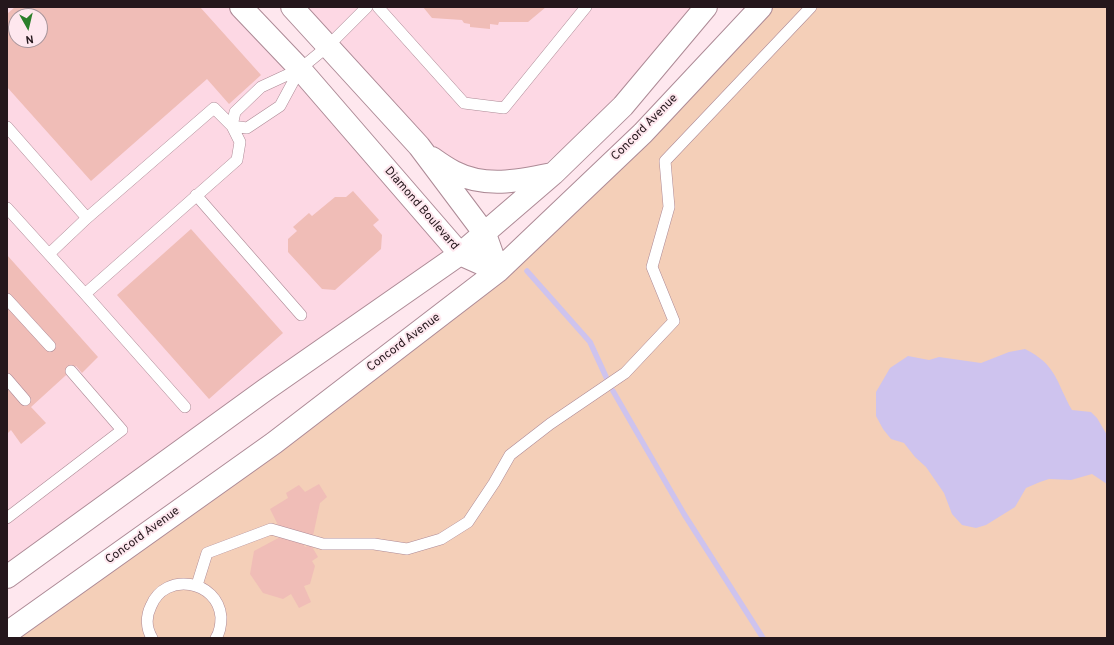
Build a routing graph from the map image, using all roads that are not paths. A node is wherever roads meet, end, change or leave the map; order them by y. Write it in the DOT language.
graph roads {
  1 [pos="241,7"];
  2 [pos="292,7"];
  3 [pos="367,7"];
  4 [pos="378,7"];
  5 [pos="586,7"];
  6 [pos="706,7"];
  7 [pos="761,7"];
  8 [pos="811,7"];
  9 [pos="328,46"];
  10 [pos="300,69"];
  11 [pos="232,126"];
  12 [pos="7,128"];
  13 [pos="424,153"];
  14 [pos="553,174"];
  15 [pos="196,196"];
  16 [pos="7,208"];
  17 [pos="87,218"];
  18 [pos="485,234"];
  19 [pos="49,254"];
  20 [pos="460,254"];
  21 [pos="498,271"];
  22 [pos="85,294"];
  23 [pos="7,299"];
  24 [pos="301,315"];
  25 [pos="50,346"];
  26 [pos="71,371"];
  27 [pos="7,379"];
  28 [pos="25,400"];
  29 [pos="185,407"];
  30 [pos="7,518"];
  31 [pos="10,573"];
  32 [pos="197,585"];
  33 [pos="7,634"];
  34 [pos="152,638"];
  35 [pos="216,638"];
  1 -- 10 [label="main road, Diamond Boulevard"];
  2 -- 9 [label="main road"];
  3 -- 9 [label="lane"];
  4 -- 5 [label="lane"];
  6 -- 14 [label="main road"];
  7 -- 21 [label="main road, Concord Avenue"];
  8 -- 32 [label="lane"];
  9 -- 10 [label="lane"];
  9 -- 13 [label="main road"];
  10 -- 11 [label="lane"];
  10 -- 11 [label="lane"];
  10 -- 20 [label="main road, Diamond Boulevard"];
  11 -- 15 [label="lane"];
  11 -- 17 [label="lane"];
  12 -- 17 [label="lane"];
  13 -- 14 [label="main road"];
  13 -- 18 [label="main road"];
  14 -- 18 [label="main road"];
  15 -- 22 [label="lane"];
  15 -- 24 [label="lane"];
  16 -- 19 [label="lane"];
  17 -- 19 [label="lane"];
  18 -- 20 [label="main road"];
  18 -- 21 [label="main road"];
  19 -- 22 [label="lane"];
  20 -- 21 [label="main road, Diamond Boulevard"];
  20 -- 31 [label="main road"];
  21 -- 33 [label="main road, Concord Avenue"];
  22 -- 29 [label="lane"];
  23 -- 25 [label="lane"];
  26 -- 30 [label="lane"];
  27 -- 28 [label="lane"];
  32 -- 34 [label="lane"];
  32 -- 35 [label="lane"];
}
